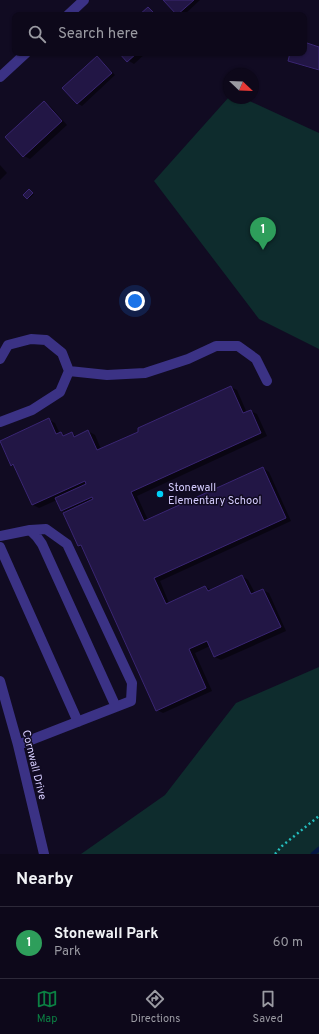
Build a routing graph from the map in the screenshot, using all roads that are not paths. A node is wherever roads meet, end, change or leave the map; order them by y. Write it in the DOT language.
graph roads {
  1 [pos="84,0"];
  2 [pos="71,12"];
  3 [pos="23,56"];
  4 [pos="0,77"];
  5 [pos="0,359"];
  6 [pos="69,371"];
  7 [pos="267,381"];
  8 [pos="0,422"];
  9 [pos="30,530"];
  10 [pos="0,536"];
  11 [pos="0,548"];
  12 [pos="0,681"];
  13 [pos="116,707"];
  14 [pos="78,722"];
  15 [pos="18,745"];
  16 [pos="44,854"];
  1 -- 2 [label="street"];
  3 -- 4 [label="street"];
  5 -- 6 [label="street"];
  6 -- 7 [label="street"];
  6 -- 8 [label="street"];
  9 -- 10 [label="street"];
  9 -- 13 [label="street"];
  9 -- 13 [label="street"];
  11 -- 14 [label="street"];
  12 -- 15 [label="street, Cornwall Drive"];
  13 -- 14 [label="street"];
  14 -- 15 [label="street"];
  15 -- 16 [label="street, Cornwall Drive"];
}
